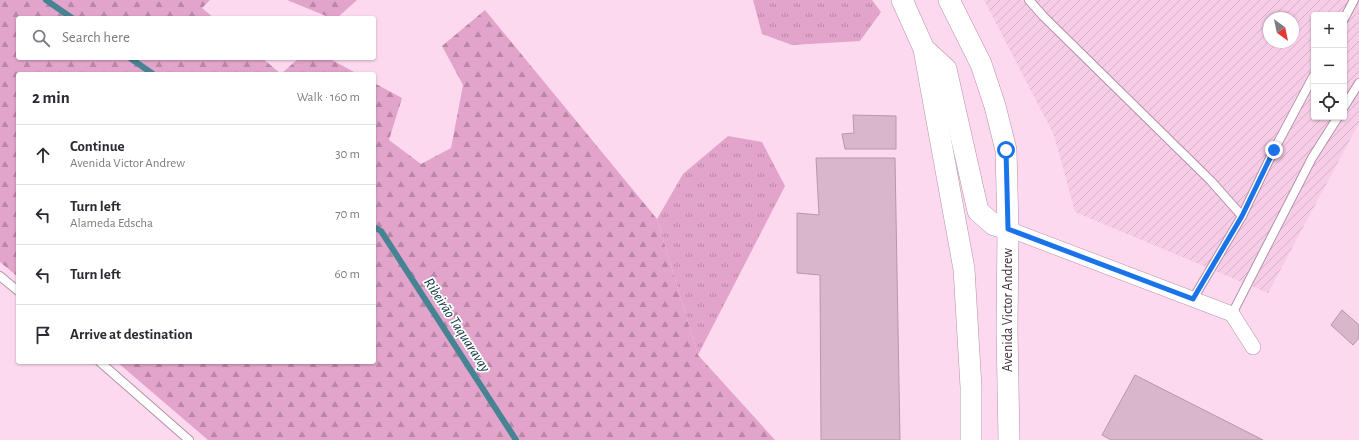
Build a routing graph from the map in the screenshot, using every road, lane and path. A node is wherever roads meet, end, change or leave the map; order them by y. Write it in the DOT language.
graph roads {
  1 [pos="902,0"];
  2 [pos="949,0"];
  3 [pos="1029,0"];
  4 [pos="1354,0"];
  5 [pos="1347,13"];
  6 [pos="924,49"];
  7 [pos="1311,81"];
  8 [pos="1359,83"];
  9 [pos="1347,102"];
  10 [pos="1336,120"];
  11 [pos="1242,216"];
  12 [pos="1008,229"];
  13 [pos="0,276"];
  14 [pos="16,290"];
  15 [pos="1193,299"];
  16 [pos="1232,314"];
  17 [pos="1253,347"];
  18 [pos="102,364"];
  19 [pos="189,440"];
  20 [pos="971,440"];
  21 [pos="1009,440"];
  1 -- 6 [label="main road"];
  2 -- 12 [label="main road, Avenida Victor Andrew"];
  3 -- 11 [label="lane"];
  4 -- 5 [label="lane"];
  6 -- 12 [label="main road"];
  6 -- 20 [label="main road"];
  7 -- 11 [label="lane"];
  8 -- 9 [label="lane"];
  10 -- 16 [label="lane"];
  11 -- 15 [label="lane"];
  12 -- 15 [label="street"];
  12 -- 21 [label="main road, Avenida Victor Andrew"];
  13 -- 14 [label="lane"];
  15 -- 16 [label="street"];
  16 -- 17 [label="street"];
  18 -- 19 [label="lane"];
}
